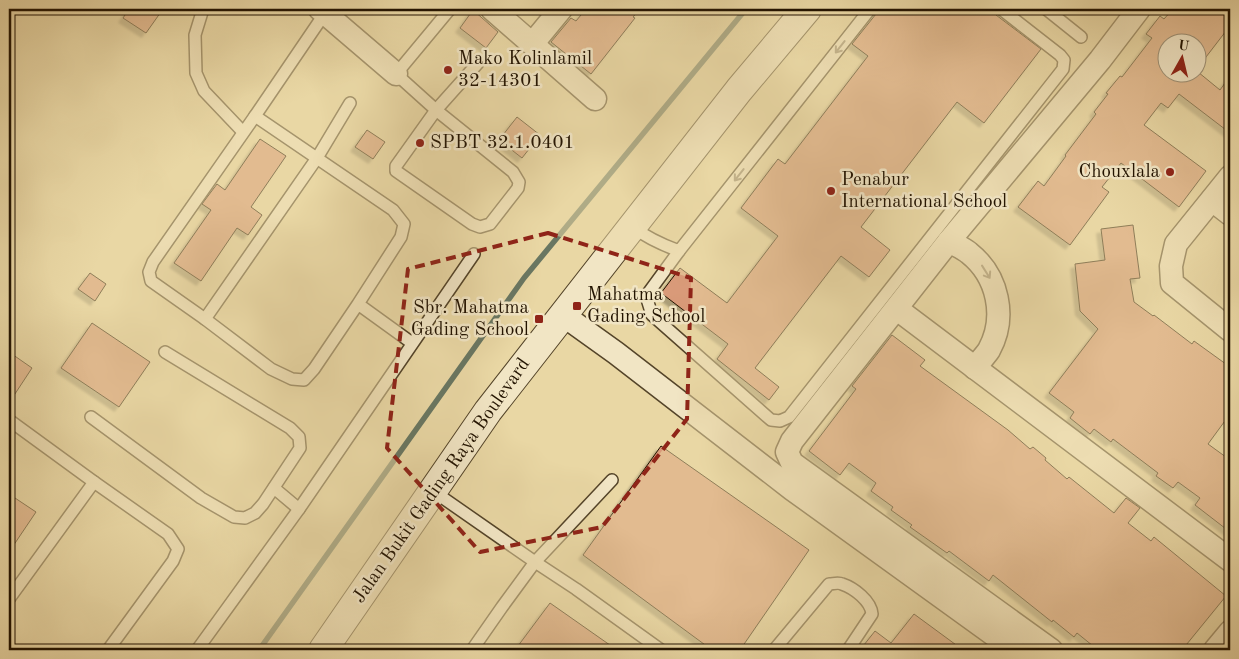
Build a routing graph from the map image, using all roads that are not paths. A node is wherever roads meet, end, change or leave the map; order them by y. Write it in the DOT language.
graph roads {
  1 [pos="203,9"];
  2 [pos="450,9"];
  3 [pos="492,9"];
  4 [pos="561,9"];
  5 [pos="807,9"];
  6 [pos="870,9"];
  7 [pos="1001,9"];
  8 [pos="1046,9"];
  9 [pos="1139,9"];
  10 [pos="322,11"];
  11 [pos="1080,37"];
  12 [pos="532,43"];
  13 [pos="478,63"];
  14 [pos="396,74"];
  15 [pos="595,99"];
  16 [pos="350,103"];
  17 [pos="436,110"];
  18 [pos="255,116"];
  19 [pos="243,132"];
  20 [pos="318,158"];
  21 [pos="1230,176"];
  22 [pos="1212,200"];
  23 [pos="1230,214"];
  24 [pos="633,227"];
  25 [pos="949,242"];
  26 [pos="680,251"];
  27 [pos="474,254"];
  28 [pos="358,304"];
  29 [pos="897,309"];
  30 [pos="563,315"];
  31 [pos="206,318"];
  32 [pos="1230,329"];
  33 [pos="412,343"];
  34 [pos="165,352"];
  35 [pos="975,368"];
  36 [pos="91,416"];
  37 [pos="9,420"];
  38 [pos="612,480"];
  39 [pos="94,482"];
  40 [pos="274,488"];
  41 [pos="433,491"];
  42 [pos="299,509"];
  43 [pos="1230,560"];
  44 [pos="535,562"];
  45 [pos="9,599"];
  46 [pos="1230,632"];
  47 [pos="108,650"];
  48 [pos="197,650"];
  49 [pos="323,650"];
  50 [pos="472,650"];
  51 [pos="660,650"];
  52 [pos="774,650"];
  53 [pos="848,650"];
  54 [pos="1016,650"];
  55 [pos="1051,650"];
  56 [pos="1215,650"];
  1 -- 19 [label="lane"];
  2 -- 14 [label="lane"];
  3 -- 12 [label="street"];
  4 -- 12 [label="street"];
  5 -- 24 [label="street, Jalan Bukit Gading Raya Boulevard"];
  6 -- 26 [label="lane, one-way"];
  7 -- 26 [label="lane"];
  8 -- 11 [label="lane"];
  9 -- 25 [label="street"];
  10 -- 14 [label="street"];
  10 -- 18 [label="lane"];
  12 -- 15 [label="street"];
  13 -- 17 [label="lane"];
  14 -- 17 [label="lane"];
  16 -- 20 [label="lane"];
  17 -- 17 [label="lane"];
  18 -- 19 [label="lane"];
  18 -- 20 [label="lane"];
  19 -- 31 [label="lane"];
  20 -- 28 [label="lane"];
  20 -- 31 [label="lane"];
  21 -- 22 [label="street"];
  22 -- 23 [label="street"];
  22 -- 32 [label="street"];
  24 -- 26 [label="lane"];
  24 -- 30 [label="street, Jalan Bukit Gading Raya Boulevard"];
  25 -- 29 [label="street"];
  25 -- 35 [label="street, one-way"];
  27 -- 33 [label="lane"];
  28 -- 31 [label="lane"];
  28 -- 33 [label="lane"];
  29 -- 35 [label="street"];
  29 -- 55 [label="street"];
  30 -- 41 [label="street, Jalan Bukit Gading Raya Boulevard"];
  30 -- 54 [label="street"];
  33 -- 42 [label="lane"];
  34 -- 40 [label="lane"];
  35 -- 43 [label="street"];
  36 -- 40 [label="lane"];
  37 -- 39 [label="lane"];
  38 -- 44 [label="lane"];
  39 -- 45 [label="lane"];
  39 -- 47 [label="lane"];
  40 -- 42 [label="lane"];
  41 -- 44 [label="lane"];
  41 -- 49 [label="street, Jalan Bukit Gading Raya Boulevard"];
  42 -- 48 [label="lane"];
  44 -- 50 [label="lane"];
  44 -- 51 [label="lane"];
  46 -- 56 [label="street"];
  52 -- 53 [label="lane"];
}
